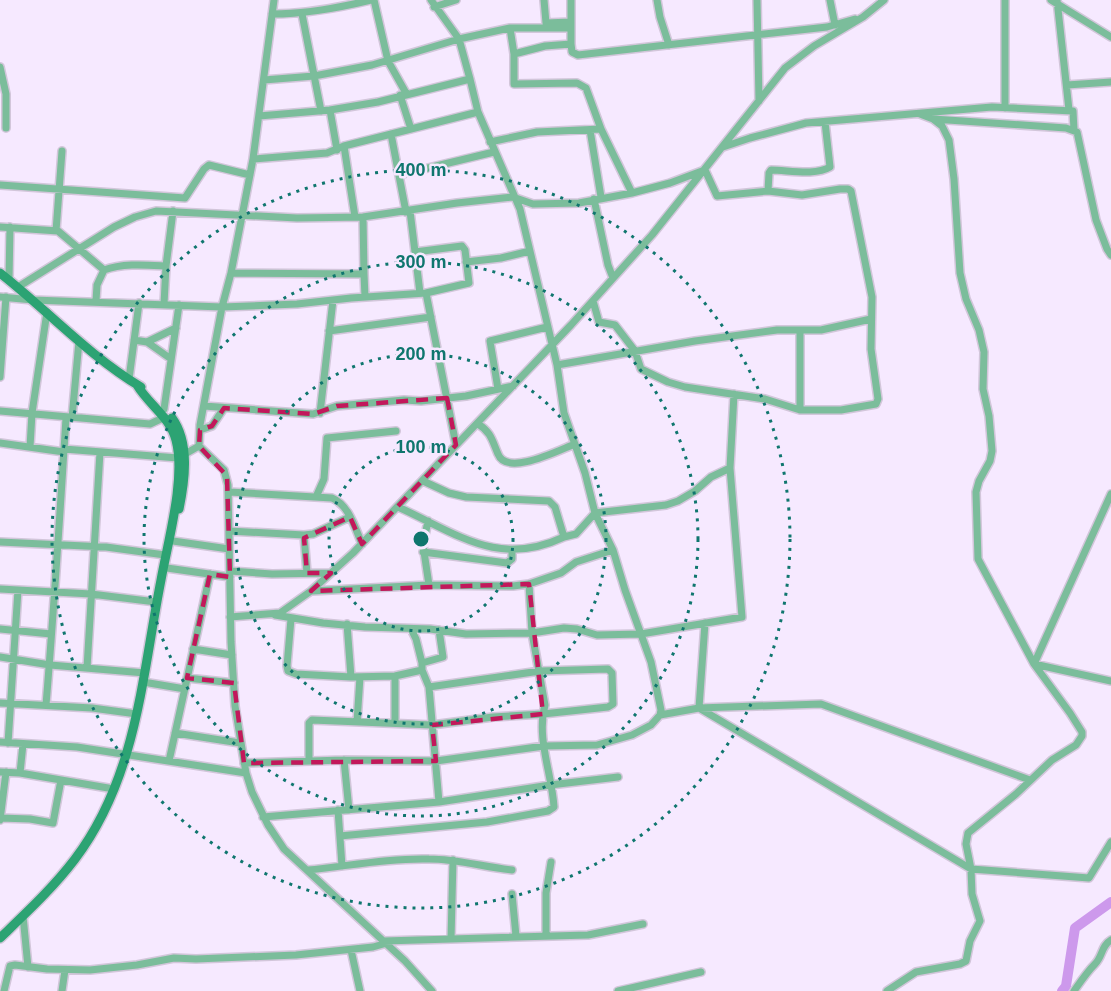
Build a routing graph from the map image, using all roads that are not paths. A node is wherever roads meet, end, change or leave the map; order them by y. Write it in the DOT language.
graph roads {
  1 [pos="274,0"];
  2 [pos="373,0"];
  3 [pos="456,0"];
  4 [pos="544,0"];
  5 [pos="571,0"];
  6 [pos="657,0"];
  7 [pos="757,0"];
  8 [pos="830,0"];
  9 [pos="884,0"];
  10 [pos="1005,0"];
  11 [pos="1056,1"];
  12 [pos="342,4"];
  13 [pos="433,4"];
  14 [pos="272,14"];
  15 [pos="302,14"];
  16 [pos="863,17"];
  17 [pos="571,25"];
  18 [pos="835,25"];
  19 [pos="510,28"];
  20 [pos="756,36"];
  21 [pos="1111,38"];
  22 [pos="459,39"];
  23 [pos="570,44"];
  24 [pos="669,45"];
  25 [pos="514,54"];
  26 [pos="388,61"];
  27 [pos="0,67"];
  28 [pos="314,76"];
  29 [pos="470,79"];
  30 [pos="264,80"];
  31 [pos="1111,82"];
  32 [pos="1067,85"];
  33 [pos="403,94"];
  34 [pos="759,101"];
  35 [pos="1005,108"];
  36 [pos="330,110"];
  37 [pos="1069,110"];
  38 [pos="321,111"];
  39 [pos="478,112"];
  40 [pos="918,113"];
  41 [pos="259,116"];
  42 [pos="933,119"];
  43 [pos="825,122"];
  44 [pos="6,129"];
  45 [pos="411,129"];
  46 [pos="601,129"];
  47 [pos="590,130"];
  48 [pos="1074,130"];
  49 [pos="392,134"];
  50 [pos="490,142"];
  51 [pos="723,147"];
  52 [pos="341,148"];
  53 [pos="62,151"];
  54 [pos="494,152"];
  55 [pos="253,159"];
  56 [pos="705,170"];
  57 [pos="250,175"];
  58 [pos="399,175"];
  59 [pos="0,184"];
  60 [pos="59,189"];
  61 [pos="768,190"];
  62 [pos="632,193"];
  63 [pos="513,197"];
  64 [pos="597,198"];
  65 [pos="173,211"];
  66 [pos="408,211"];
  67 [pos="241,216"];
  68 [pos="359,217"];
  69 [pos="0,227"];
  70 [pos="10,227"];
  71 [pos="56,231"];
  72 [pos="80,249"];
  73 [pos="530,251"];
  74 [pos="415,252"];
  75 [pos="1111,255"];
  76 [pos="466,262"];
  77 [pos="166,266"];
  78 [pos="104,270"];
  79 [pos="0,273"];
  80 [pos="231,273"];
  81 [pos="364,274"];
  82 [pos="613,278"];
  83 [pos="9,280"];
  84 [pos="18,287"];
  85 [pos="423,293"];
  86 [pos="3,297"];
  87 [pos="365,297"];
  88 [pos="33,300"];
  89 [pos="333,300"];
  90 [pos="593,301"];
  91 [pos="96,302"];
  92 [pos="139,303"];
  93 [pos="164,304"];
  94 [pos="179,305"];
  95 [pos="222,307"];
  96 [pos="46,312"];
  97 [pos="431,317"];
  98 [pos="871,319"];
  99 [pos="547,327"];
  100 [pos="176,328"];
  101 [pos="800,330"];
  102 [pos="329,331"];
  103 [pos="134,340"];
  104 [pos="79,341"];
  105 [pos="147,342"];
  106 [pos="1,343"];
  107 [pos="552,346"];
  108 [pos="635,351"];
  109 [pos="171,359"];
  110 [pos="557,365"];
  111 [pos="0,377"];
  112 [pos="129,379"];
  113 [pos="514,385"];
  114 [pos="498,389"];
  115 [pos="734,394"];
  116 [pos="447,398"];
  117 [pos="204,406"];
  118 [pos="224,408"];
  119 [pos="800,410"];
  120 [pos="0,411"];
  121 [pos="32,413"];
  122 [pos="164,413"];
  123 [pos="320,413"];
  124 [pos="69,418"];
  125 [pos="478,424"];
  126 [pos="200,430"];
  127 [pos="396,431"];
  128 [pos="0,443"];
  129 [pos="575,444"];
  130 [pos="456,445"];
  131 [pos="199,446"];
  132 [pos="30,447"];
  133 [pos="64,451"];
  134 [pos="100,452"];
  135 [pos="181,456"];
  136 [pos="730,468"];
  137 [pos="423,481"];
  138 [pos="229,492"];
  139 [pos="1111,494"];
  140 [pos="316,497"];
  141 [pos="398,507"];
  142 [pos="595,513"];
  143 [pos="350,517"];
  144 [pos="428,521"];
  145 [pos="229,531"];
  146 [pos="304,536"];
  147 [pos="564,537"];
  148 [pos="173,541"];
  149 [pos="0,542"];
  150 [pos="362,544"];
  151 [pos="58,546"];
  152 [pos="94,546"];
  153 [pos="229,549"];
  154 [pos="613,550"];
  155 [pos="512,551"];
  156 [pos="423,552"];
  157 [pos="165,555"];
  158 [pos="167,568"];
  159 [pos="307,573"];
  160 [pos="331,573"];
  161 [pos="210,574"];
  162 [pos="230,574"];
  163 [pos="529,584"];
  164 [pos="429,585"];
  165 [pos="0,589"];
  166 [pos="18,590"];
  167 [pos="311,591"];
  168 [pos="56,592"];
  169 [pos="91,594"];
  170 [pos="156,602"];
  171 [pos="272,615"];
  172 [pos="230,616"];
  173 [pos="291,619"];
  174 [pos="705,623"];
  175 [pos="347,624"];
  176 [pos="0,629"];
  177 [pos="411,629"];
  178 [pos="16,630"];
  179 [pos="439,630"];
  180 [pos="532,633"];
  181 [pos="51,634"];
  182 [pos="152,634"];
  183 [pos="641,634"];
  184 [pos="193,649"];
  185 [pos="232,655"];
  186 [pos="0,657"];
  187 [pos="14,660"];
  188 [pos="1034,664"];
  189 [pos="50,665"];
  190 [pos="422,667"];
  191 [pos="87,668"];
  192 [pos="540,671"];
  193 [pos="395,676"];
  194 [pos="144,677"];
  195 [pos="351,677"];
  196 [pos="360,677"];
  197 [pos="187,678"];
  198 [pos="1111,681"];
  199 [pos="234,683"];
  200 [pos="429,687"];
  201 [pos="185,689"];
  202 [pos="0,703"];
  203 [pos="11,703"];
  204 [pos="46,705"];
  205 [pos="699,708"];
  206 [pos="137,714"];
  207 [pos="543,714"];
  208 [pos="660,715"];
  209 [pos="357,722"];
  210 [pos="395,723"];
  211 [pos="432,725"];
  212 [pos="175,734"];
  213 [pos="0,742"];
  214 [pos="8,742"];
  215 [pos="240,743"];
  216 [pos="23,744"];
  217 [pos="544,746"];
  218 [pos="126,754"];
  219 [pos="309,760"];
  220 [pos="344,760"];
  221 [pos="169,761"];
  222 [pos="436,761"];
  223 [pos="244,763"];
  224 [pos="3,772"];
  225 [pos="20,773"];
  226 [pos="246,773"];
  227 [pos="618,777"];
  228 [pos="61,780"];
  229 [pos="1030,780"];
  230 [pos="550,785"];
  231 [pos="114,789"];
  232 [pos="439,802"];
  233 [pos="338,810"];
  234 [pos="349,810"];
  235 [pos="263,816"];
  236 [pos="0,820"];
  237 [pos="340,836"];
  238 [pos="1111,842"];
  239 [pos="453,860"];
  240 [pos="551,862"];
  241 [pos="342,867"];
  242 [pos="971,869"];
  243 [pos="308,870"];
  244 [pos="512,870"];
  245 [pos="512,894"];
  246 [pos="23,915"];
  247 [pos="643,924"];
  248 [pos="1,934"];
  249 [pos="546,935"];
  250 [pos="516,936"];
  251 [pos="451,939"];
  252 [pos="1111,940"];
  253 [pos="385,942"];
  254 [pos="351,950"];
  255 [pos="28,967"];
  256 [pos="65,969"];
  257 [pos="701,972"];
  258 [pos="4,991"];
  259 [pos="62,991"];
  260 [pos="360,991"];
  261 [pos="432,991"];
  262 [pos="622,991"];
  263 [pos="887,991"];
  264 [pos="1074,991"];
  1 -- 14 [label="street"];
  2 -- 12 [label="street"];
  2 -- 26 [label="street"];
  3 -- 13 [label="street"];
  4 -- 17 [label="street"];
  5 -- 17 [label="street"];
  6 -- 24 [label="street"];
  7 -- 20 [label="street"];
  8 -- 18 [label="street"];
  9 -- 16 [label="street"];
  10 -- 35 [label="street"];
  11 -- 21 [label="street"];
  11 -- 32 [label="street"];
  12 -- 15 [label="street"];
  13 -- 22 [label="street"];
  14 -- 15 [label="street"];
  14 -- 30 [label="street"];
  15 -- 28 [label="street"];
  16 -- 18 [label="street"];
  16 -- 34 [label="street"];
  17 -- 19 [label="street"];
  17 -- 23 [label="street"];
  18 -- 20 [label="street"];
  19 -- 22 [label="street"];
  19 -- 25 [label="street"];
  20 -- 24 [label="street"];
  20 -- 34 [label="street"];
  22 -- 26 [label="street"];
  22 -- 29 [label="street"];
  23 -- 24 [label="street"];
  23 -- 25 [label="street"];
  25 -- 46 [label="street"];
  26 -- 28 [label="street"];
  26 -- 33 [label="street"];
  27 -- 44 [label="street"];
  28 -- 30 [label="street"];
  28 -- 38 [label="street"];
  29 -- 33 [label="street"];
  29 -- 39 [label="street"];
  30 -- 41 [label="street"];
  31 -- 32 [label="street"];
  32 -- 37 [label="street"];
  33 -- 36 [label="street"];
  33 -- 45 [label="street"];
  34 -- 51 [label="street"];
  35 -- 37 [label="street"];
  35 -- 40 [label="street"];
  36 -- 38 [label="street"];
  36 -- 52 [label="street"];
  37 -- 48 [label="street"];
  38 -- 41 [label="street"];
  39 -- 45 [label="street"];
  39 -- 50 [label="street"];
  40 -- 42 [label="street"];
  40 -- 43 [label="street"];
  41 -- 55 [label="street"];
  42 -- 48 [label="street"];
  42 -- 188 [label="street"];
  43 -- 51 [label="street"];
  43 -- 61 [label="street"];
  45 -- 49 [label="street"];
  46 -- 47 [label="street"];
  46 -- 62 [label="street"];
  47 -- 50 [label="street"];
  47 -- 64 [label="street"];
  48 -- 75 [label="street"];
  49 -- 52 [label="street"];
  49 -- 58 [label="street"];
  50 -- 54 [label="street"];
  51 -- 56 [label="street"];
  52 -- 55 [label="street"];
  52 -- 68 [label="street"];
  53 -- 60 [label="street"];
  54 -- 58 [label="street"];
  54 -- 63 [label="street"];
  55 -- 57 [label="street"];
  56 -- 61 [label="street"];
  56 -- 62 [label="street"];
  56 -- 82 [label="street"];
  57 -- 60 [label="street"];
  57 -- 67 [label="street"];
  58 -- 66 [label="street"];
  59 -- 60 [label="street"];
  60 -- 71 [label="street"];
  61 -- 98 [label="street"];
  62 -- 64 [label="street"];
  63 -- 64 [label="street"];
  63 -- 66 [label="street"];
  63 -- 73 [label="street"];
  64 -- 82 [label="street"];
  65 -- 67 [label="street"];
  65 -- 72 [label="street"];
  65 -- 77 [label="street"];
  66 -- 68 [label="street"];
  66 -- 74 [label="street"];
  67 -- 68 [label="street"];
  67 -- 80 [label="street"];
  68 -- 81 [label="street"];
  69 -- 70 [label="street"];
  70 -- 71 [label="street"];
  70 -- 83 [label="street"];
  71 -- 72 [label="street"];
  72 -- 78 [label="street"];
  72 -- 84 [label="street"];
  73 -- 76 [label="street"];
  73 -- 99 [label="street"];
  74 -- 76 [label="street"];
  74 -- 85 [label="street"];
  76 -- 85 [label="street"];
  77 -- 78 [label="street"];
  77 -- 93 [label="street"];
  78 -- 91 [label="street"];
  79 -- 83 [label="main road"];
  80 -- 81 [label="street"];
  80 -- 95 [label="street"];
  81 -- 87 [label="street"];
  82 -- 90 [label="street"];
  83 -- 84 [label="main road"];
  84 -- 88 [label="main road"];
  85 -- 87 [label="street"];
  85 -- 97 [label="street"];
  86 -- 88 [label="street"];
  86 -- 106 [label="street"];
  87 -- 89 [label="street"];
  88 -- 91 [label="street"];
  88 -- 96 [label="main road"];
  89 -- 95 [label="street"];
  89 -- 102 [label="street"];
  90 -- 107 [label="street"];
  90 -- 108 [label="street"];
  91 -- 92 [label="street"];
  92 -- 93 [label="street"];
  92 -- 103 [label="street"];
  93 -- 94 [label="street"];
  94 -- 95 [label="street"];
  94 -- 100 [label="street"];
  95 -- 117 [label="street"];
  96 -- 104 [label="main road"];
  96 -- 121 [label="street"];
  97 -- 102 [label="street"];
  97 -- 116 [label="street"];
  98 -- 101 [label="street"];
  98 -- 119 [label="street"];
  99 -- 107 [label="street"];
  99 -- 114 [label="street"];
  100 -- 105 [label="street"];
  100 -- 109 [label="street"];
  101 -- 108 [label="street"];
  101 -- 119 [label="street"];
  102 -- 123 [label="street"];
  103 -- 105 [label="street"];
  103 -- 112 [label="street"];
  104 -- 112 [label="main road"];
  104 -- 124 [label="street"];
  105 -- 109 [label="street"];
  106 -- 111 [label="street"];
  107 -- 110 [label="street"];
  107 -- 113 [label="street"];
  108 -- 110 [label="street"];
  108 -- 115 [label="street"];
  109 -- 122 [label="street"];
  110 -- 129 [label="street"];
  112 -- 122 [label="main road"];
  113 -- 114 [label="street"];
  113 -- 125 [label="street"];
  114 -- 116 [label="street"];
  115 -- 119 [label="street"];
  115 -- 136 [label="street"];
  116 -- 123 [label="street"];
  116 -- 130 [label="street"];
  117 -- 118 [label="street"];
  117 -- 126 [label="street"];
  118 -- 123 [label="street"];
  118 -- 126 [label="street"];
  120 -- 121 [label="street"];
  121 -- 124 [label="street"];
  121 -- 132 [label="street"];
  122 -- 124 [label="street"];
  122 -- 135 [label="main road"];
  124 -- 133 [label="street"];
  125 -- 129 [label="street"];
  125 -- 130 [label="street"];
  126 -- 131 [label="street"];
  127 -- 140 [label="street"];
  128 -- 132 [label="street"];
  129 -- 142 [label="street"];
  130 -- 137 [label="street"];
  131 -- 135 [label="street"];
  131 -- 138 [label="street"];
  132 -- 133 [label="street"];
  133 -- 134 [label="street"];
  133 -- 151 [label="street"];
  134 -- 135 [label="street"];
  134 -- 152 [label="street"];
  135 -- 148 [label="main road"];
  135 -- 157 [label="main road"];
  136 -- 142 [label="street"];
  136 -- 174 [label="street"];
  137 -- 141 [label="street"];
  137 -- 147 [label="street"];
  138 -- 140 [label="street"];
  138 -- 145 [label="street"];
  139 -- 188 [label="street"];
  140 -- 143 [label="street"];
  141 -- 144 [label="street"];
  141 -- 150 [label="street"];
  142 -- 147 [label="street"];
  142 -- 154 [label="street"];
  143 -- 146 [label="street"];
  143 -- 150 [label="street"];
  144 -- 155 [label="street"];
  144 -- 156 [label="street"];
  145 -- 146 [label="street"];
  145 -- 153 [label="street"];
  146 -- 159 [label="street"];
  147 -- 155 [label="street"];
  148 -- 153 [label="street"];
  148 -- 158 [label="main road"];
  149 -- 151 [label="street"];
  150 -- 160 [label="street"];
  151 -- 152 [label="street"];
  151 -- 168 [label="street"];
  152 -- 157 [label="street"];
  152 -- 169 [label="street"];
  153 -- 162 [label="street"];
  154 -- 163 [label="street"];
  154 -- 183 [label="street"];
  155 -- 156 [label="street"];
  156 -- 164 [label="street"];
  157 -- 170 [label="main road"];
  158 -- 161 [label="street"];
  158 -- 182 [label="main road"];
  159 -- 160 [label="street"];
  159 -- 162 [label="street"];
  160 -- 167 [label="street"];
  161 -- 162 [label="street"];
  161 -- 184 [label="street"];
  162 -- 172 [label="street"];
  163 -- 164 [label="street"];
  163 -- 180 [label="street"];
  164 -- 167 [label="street"];
  165 -- 166 [label="street"];
  166 -- 168 [label="street"];
  166 -- 178 [label="street"];
  167 -- 171 [label="street"];
  168 -- 169 [label="street"];
  168 -- 181 [label="street"];
  169 -- 170 [label="street"];
  169 -- 191 [label="street"];
  170 -- 182 [label="main road"];
  171 -- 172 [label="street"];
  171 -- 173 [label="street"];
  172 -- 185 [label="street"];
  173 -- 175 [label="street"];
  173 -- 195 [label="street"];
  174 -- 183 [label="street"];
  174 -- 205 [label="street"];
  175 -- 177 [label="street"];
  175 -- 195 [label="street"];
  176 -- 178 [label="street"];
  177 -- 179 [label="street"];
  177 -- 190 [label="street"];
  178 -- 181 [label="street"];
  178 -- 187 [label="street"];
  179 -- 180 [label="street"];
  179 -- 190 [label="street"];
  180 -- 183 [label="street"];
  180 -- 192 [label="street"];
  181 -- 189 [label="street"];
  182 -- 194 [label="main road"];
  183 -- 208 [label="street"];
  184 -- 185 [label="street"];
  184 -- 197 [label="street"];
  185 -- 199 [label="street"];
  186 -- 187 [label="street"];
  187 -- 189 [label="street"];
  187 -- 203 [label="street"];
  188 -- 198 [label="street"];
  188 -- 229 [label="street"];
  189 -- 191 [label="street"];
  189 -- 204 [label="street"];
  190 -- 193 [label="street"];
  190 -- 200 [label="street"];
  191 -- 194 [label="street"];
  192 -- 200 [label="street"];
  192 -- 207 [label="street"];
  192 -- 207 [label="street"];
  193 -- 196 [label="street"];
  193 -- 210 [label="street"];
  194 -- 201 [label="street"];
  194 -- 206 [label="main road"];
  195 -- 196 [label="street"];
  196 -- 209 [label="street"];
  197 -- 199 [label="street"];
  197 -- 201 [label="street"];
  199 -- 215 [label="street"];
  200 -- 211 [label="street"];
  201 -- 212 [label="street"];
  202 -- 203 [label="street"];
  203 -- 204 [label="street"];
  203 -- 214 [label="street"];
  204 -- 206 [label="street"];
  205 -- 208 [label="street"];
  205 -- 229 [label="street"];
  205 -- 242 [label="street"];
  206 -- 218 [label="main road"];
  207 -- 211 [label="street"];
  207 -- 217 [label="street"];
  208 -- 217 [label="street"];
  209 -- 210 [label="street"];
  209 -- 219 [label="street"];
  210 -- 211 [label="street"];
  211 -- 222 [label="street"];
  212 -- 215 [label="street"];
  212 -- 221 [label="street"];
  213 -- 214 [label="street"];
  214 -- 216 [label="street"];
  215 -- 223 [label="street"];
  216 -- 218 [label="street"];
  216 -- 225 [label="street"];
  217 -- 222 [label="street"];
  217 -- 230 [label="street"];
  218 -- 221 [label="street"];
  218 -- 231 [label="main road"];
  219 -- 220 [label="street"];
  219 -- 223 [label="street"];
  220 -- 222 [label="street"];
  220 -- 234 [label="street"];
  221 -- 226 [label="street"];
  222 -- 232 [label="street"];
  223 -- 226 [label="street"];
  224 -- 225 [label="street"];
  224 -- 236 [label="street"];
  225 -- 228 [label="street"];
  226 -- 235 [label="street"];
  227 -- 230 [label="street"];
  228 -- 231 [label="street"];
  228 -- 236 [label="street"];
  229 -- 242 [label="street"];
  230 -- 232 [label="street"];
  230 -- 237 [label="street"];
  231 -- 246 [label="main road"];
  232 -- 234 [label="street"];
  233 -- 234 [label="street"];
  233 -- 235 [label="street"];
  233 -- 237 [label="street"];
  235 -- 243 [label="street"];
  237 -- 241 [label="street"];
  238 -- 242 [label="street"];
  239 -- 241 [label="street"];
  239 -- 244 [label="street"];
  239 -- 251 [label="street"];
  240 -- 249 [label="street"];
  241 -- 243 [label="street"];
  242 -- 263 [label="street"];
  243 -- 253 [label="street"];
  245 -- 250 [label="street"];
  246 -- 248 [label="main road"];
  246 -- 255 [label="street"];
  247 -- 249 [label="street"];
  249 -- 250 [label="street"];
  250 -- 251 [label="street"];
  251 -- 253 [label="street"];
  252 -- 264 [label="street"];
  253 -- 254 [label="street"];
  253 -- 261 [label="street"];
  254 -- 256 [label="street"];
  254 -- 260 [label="street"];
  255 -- 256 [label="street"];
  255 -- 258 [label="street"];
  256 -- 259 [label="street"];
  257 -- 262 [label="street"];
}
